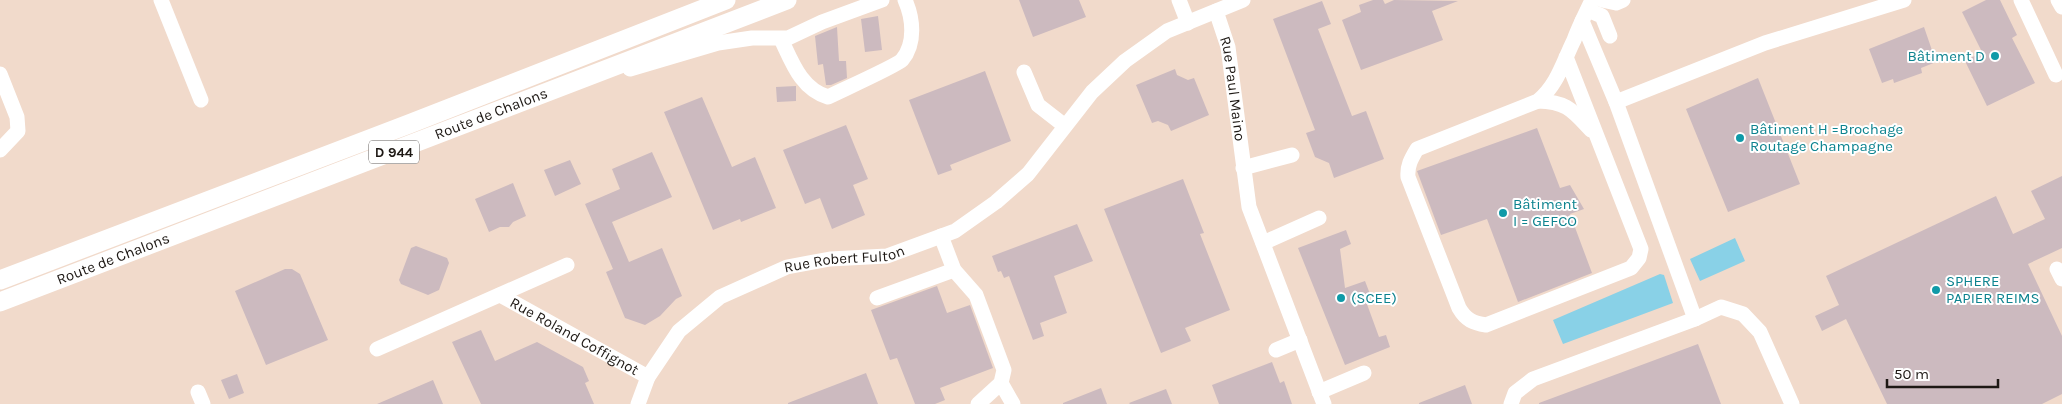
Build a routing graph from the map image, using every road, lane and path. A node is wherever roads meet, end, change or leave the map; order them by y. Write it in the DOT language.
graph roads {
  1 [pos="162,0"];
  2 [pos="726,0"];
  3 [pos="787,0"];
  4 [pos="882,0"];
  5 [pos="905,0"];
  6 [pos="1179,0"];
  7 [pos="1243,0"];
  8 [pos="1602,0"];
  9 [pos="1623,0"];
  10 [pos="1904,0"];
  11 [pos="2021,0"];
  12 [pos="2058,0"];
  13 [pos="2062,8"];
  14 [pos="1587,10"];
  15 [pos="1216,11"];
  16 [pos="1188,23"];
  17 [pos="1610,36"];
  18 [pos="781,39"];
  19 [pos="1566,57"];
  20 [pos="1024,72"];
  21 [pos="0,74"];
  22 [pos="2056,75"];
  23 [pos="545,94"];
  24 [pos="202,100"];
  25 [pos="1538,101"];
  26 [pos="1616,102"];
  27 [pos="1065,126"];
  28 [pos="1597,137"];
  29 [pos="0,150"];
  30 [pos="1292,155"];
  31 [pos="1243,168"];
  32 [pos="1319,218"];
  33 [pos="941,236"];
  34 [pos="1263,242"];
  35 [pos="567,265"];
  36 [pos="954,270"];
  37 [pos="0,280"];
  38 [pos="500,295"];
  39 [pos="877,298"];
  40 [pos="0,302"];
  41 [pos="1695,319"];
  42 [pos="1300,340"];
  43 [pos="377,349"];
  44 [pos="1276,350"];
  45 [pos="1364,373"];
  46 [pos="648,377"];
  47 [pos="1001,383"];
  48 [pos="1322,398"];
  49 [pos="1013,403"];
  50 [pos="638,404"];
  51 [pos="978,404"];
  52 [pos="1511,404"];
  53 [pos="1792,404"];
  1 -- 24 [label="street"];
  2 -- 37 [label="main road, Route de Chalons / D 944"];
  3 -- 23 [label="main road, Route de Chalons / D 944"];
  4 -- 18 [label="street"];
  5 -- 18 [label="street"];
  6 -- 16 [label="street"];
  7 -- 15 [label="street, Rue Robert Fulton"];
  8 -- 9 [label="street"];
  10 -- 26 [label="street"];
  11 -- 22 [label="street"];
  12 -- 13 [label="street"];
  14 -- 17 [label="street"];
  14 -- 19 [label="street"];
  14 -- 26 [label="street"];
  15 -- 16 [label="street, Rue Robert Fulton"];
  15 -- 31 [label="street, Rue Paul Maino"];
  16 -- 27 [label="street, Rue Robert Fulton"];
  18 -- 23 [label="street"];
  19 -- 25 [label="street"];
  19 -- 28 [label="street"];
  20 -- 27 [label="street"];
  21 -- 29 [label="street"];
  23 -- 40 [label="main road, Route de Chalons / D 944"];
  25 -- 28 [label="street"];
  25 -- 28 [label="street"];
  26 -- 41 [label="street"];
  27 -- 33 [label="street, Rue Robert Fulton"];
  30 -- 31 [label="street"];
  31 -- 34 [label="street, Rue Paul Maino"];
  32 -- 34 [label="street"];
  33 -- 36 [label="street"];
  33 -- 46 [label="street, Rue Robert Fulton"];
  34 -- 42 [label="street, Rue Paul Maino"];
  35 -- 38 [label="street, Rue Roland Coffignot"];
  36 -- 39 [label="street"];
  36 -- 47 [label="street"];
  38 -- 43 [label="street, Rue Roland Coffignot"];
  38 -- 46 [label="street, Rue Roland Coffignot"];
  41 -- 52 [label="street"];
  41 -- 53 [label="street"];
  42 -- 44 [label="street"];
  42 -- 48 [label="street, Rue Paul Maino"];
  45 -- 48 [label="street, Rue Paul Maino"];
  46 -- 50 [label="street, Rue Robert Fulton"];
  47 -- 49 [label="street"];
  47 -- 51 [label="street"];
}
